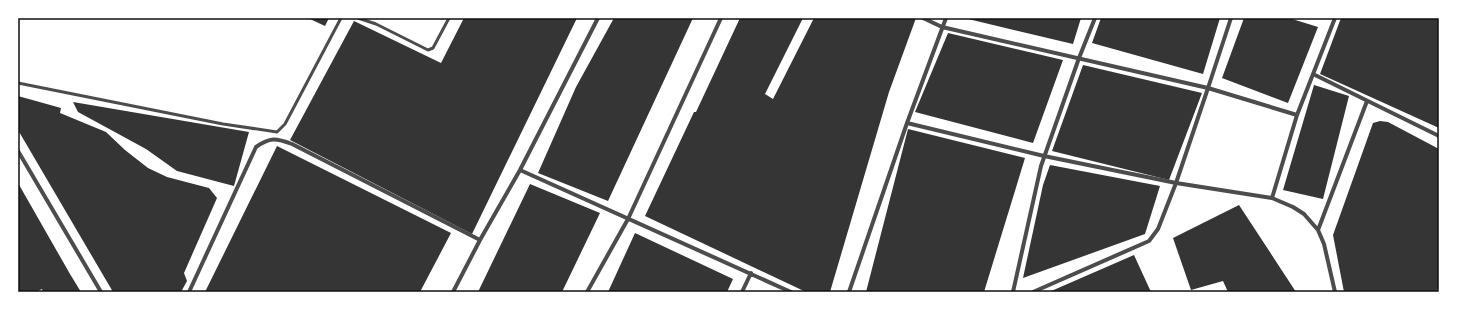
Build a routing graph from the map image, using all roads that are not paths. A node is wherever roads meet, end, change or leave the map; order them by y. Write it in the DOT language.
graph roads {
  1 [pos="341,18"];
  2 [pos="358,18"];
  3 [pos="449,18"];
  4 [pos="598,18"];
  5 [pos="721,18"];
  6 [pos="923,18"];
  7 [pos="946,18"];
  8 [pos="1095,18"];
  9 [pos="1231,18"];
  10 [pos="1335,18"];
  11 [pos="942,27"];
  12 [pos="1080,58"];
  13 [pos="1313,74"];
  14 [pos="18,83"];
  15 [pos="1208,88"];
  16 [pos="1367,101"];
  17 [pos="1297,116"];
  18 [pos="907,124"];
  19 [pos="1439,136"];
  20 [pos="18,151"];
  21 [pos="1044,156"];
  22 [pos="520,170"];
  23 [pos="1176,183"];
  24 [pos="1272,198"];
  25 [pos="628,219"];
  26 [pos="1318,230"];
  27 [pos="480,240"];
  28 [pos="751,273"];
  29 [pos="101,292"];
  30 [pos="189,292"];
  31 [pos="453,292"];
  32 [pos="587,292"];
  33 [pos="742,292"];
  34 [pos="791,292"];
  35 [pos="849,292"];
  36 [pos="1013,292"];
  37 [pos="1033,292"];
  38 [pos="1335,292"];
  1 -- 14 [label="lane"];
  2 -- 3 [label="lane"];
  4 -- 22 [label="street"];
  5 -- 25 [label="street"];
  6 -- 11 [label="street"];
  7 -- 11 [label="street"];
  8 -- 12 [label="street"];
  9 -- 15 [label="street"];
  10 -- 13 [label="street"];
  11 -- 12 [label="street"];
  11 -- 18 [label="street"];
  12 -- 15 [label="street"];
  12 -- 21 [label="street"];
  13 -- 16 [label="street"];
  13 -- 17 [label="street"];
  15 -- 17 [label="street"];
  15 -- 23 [label="street"];
  16 -- 19 [label="street"];
  16 -- 26 [label="street"];
  17 -- 24 [label="street"];
  18 -- 21 [label="street"];
  18 -- 35 [label="street"];
  20 -- 29 [label="street"];
  21 -- 23 [label="street"];
  21 -- 36 [label="street"];
  22 -- 25 [label="street"];
  22 -- 27 [label="street"];
  23 -- 24 [label="street"];
  23 -- 37 [label="street"];
  24 -- 26 [label="street"];
  25 -- 28 [label="street"];
  25 -- 32 [label="street"];
  26 -- 38 [label="street"];
  27 -- 30 [label="street"];
  27 -- 31 [label="street"];
  28 -- 33 [label="street"];
  28 -- 34 [label="street"];
}
